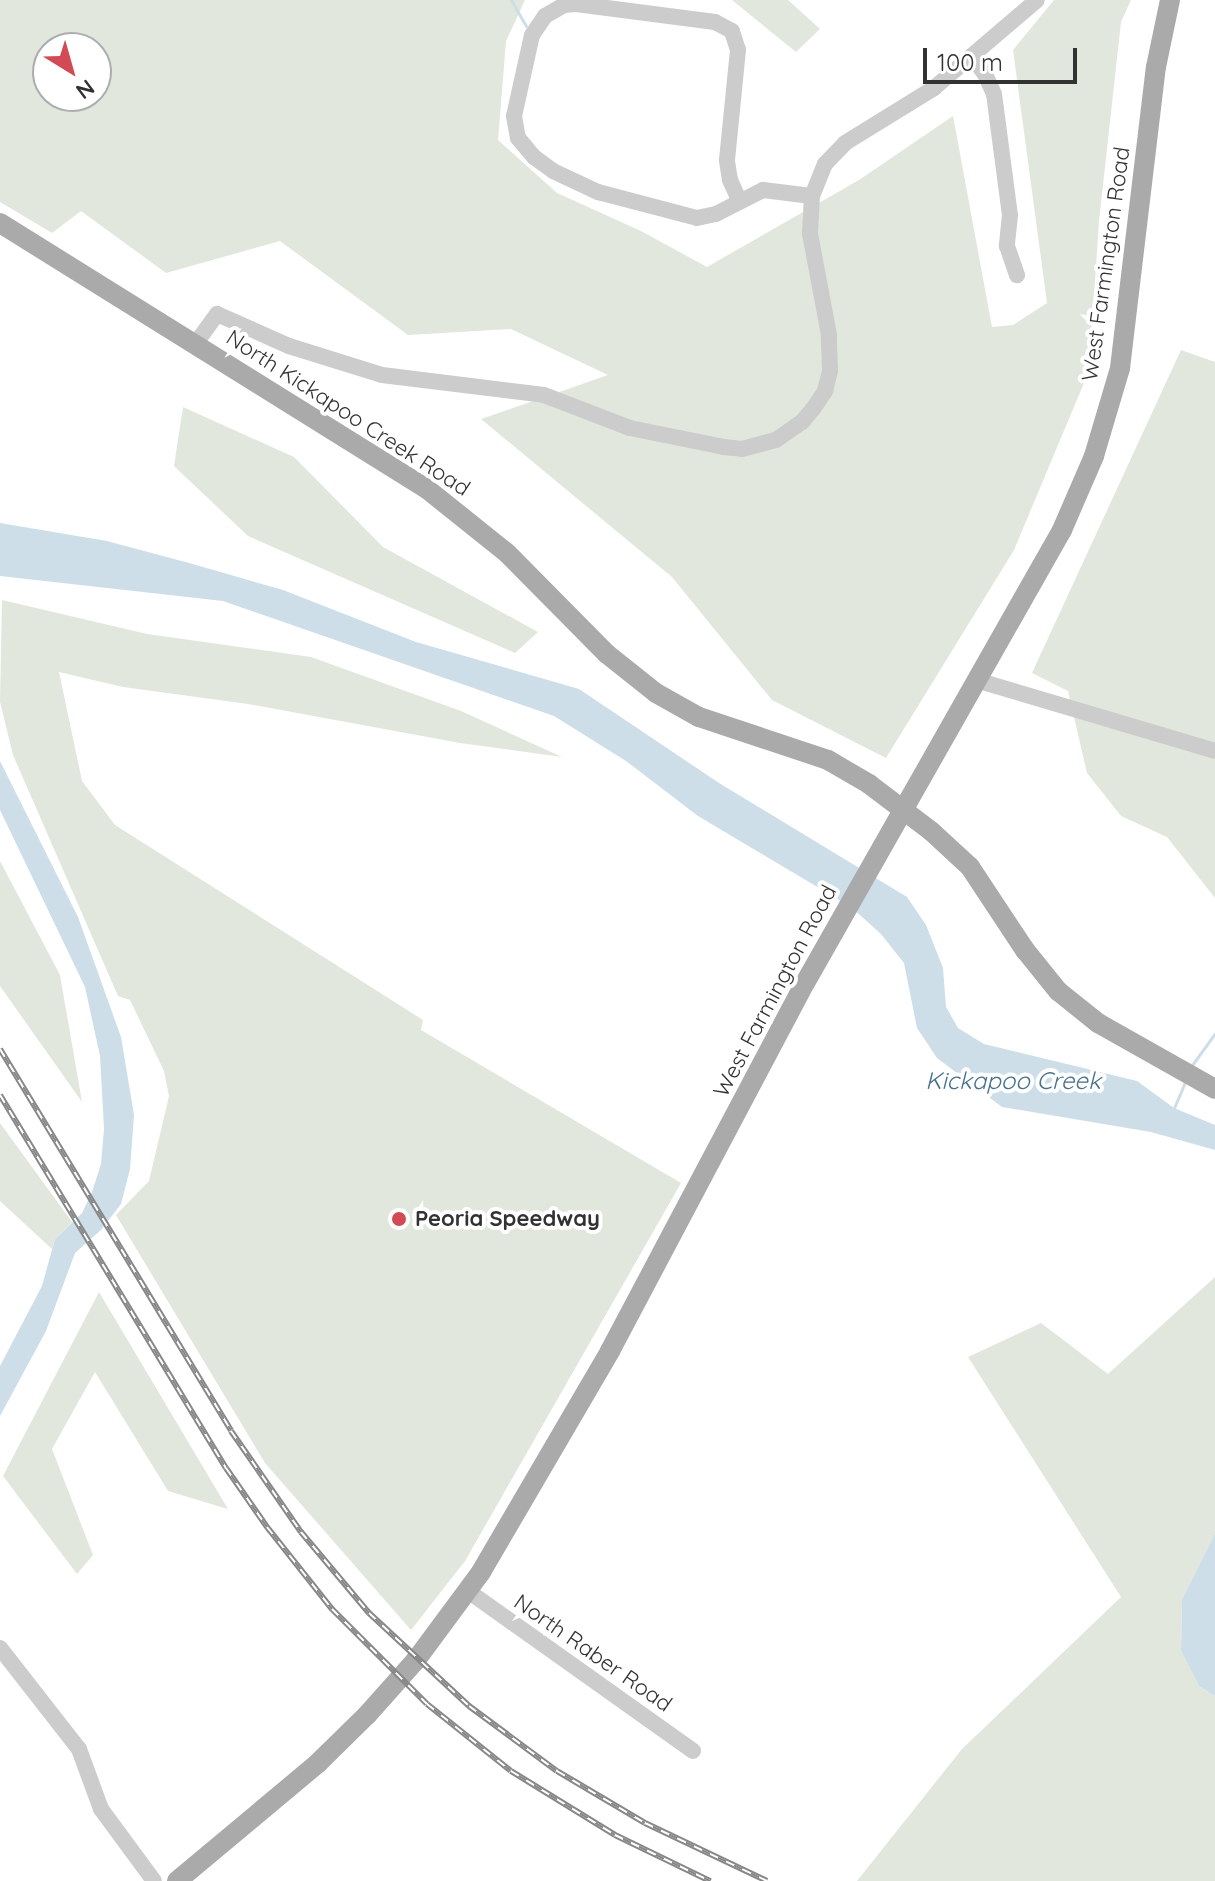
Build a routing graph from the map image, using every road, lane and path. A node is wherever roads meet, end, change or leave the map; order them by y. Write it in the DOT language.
graph roads {
  1 [pos="1037,0"];
  2 [pos="1170,0"];
  3 [pos="972,57"];
  4 [pos="812,196"];
  5 [pos="739,200"];
  6 [pos="0,223"];
  7 [pos="1017,275"];
  8 [pos="196,343"];
  9 [pos="976,680"];
  10 [pos="1215,751"];
  11 [pos="903,808"];
  12 [pos="1215,1089"];
  13 [pos="468,1591"];
  14 [pos="0,1648"];
  15 [pos="693,1751"];
  16 [pos="154,1881"];
  17 [pos="177,1881"];
  1 -- 3 [label="street"];
  2 -- 9 [label="main road, West Farmington Road"];
  3 -- 4 [label="street"];
  3 -- 7 [label="street"];
  4 -- 5 [label="street"];
  4 -- 8 [label="street"];
  5 -- 5 [label="street"];
  6 -- 8 [label="main road, North Kickapoo Creek Road"];
  8 -- 11 [label="main road, North Kickapoo Creek Road"];
  9 -- 10 [label="street"];
  9 -- 11 [label="main road, West Farmington Road"];
  11 -- 12 [label="main road, North Kickapoo Creek Road"];
  11 -- 13 [label="main road, West Farmington Road"];
  13 -- 15 [label="street, North Raber Road"];
  13 -- 17 [label="main road, West Farmington Road"];
  14 -- 16 [label="street"];
}
